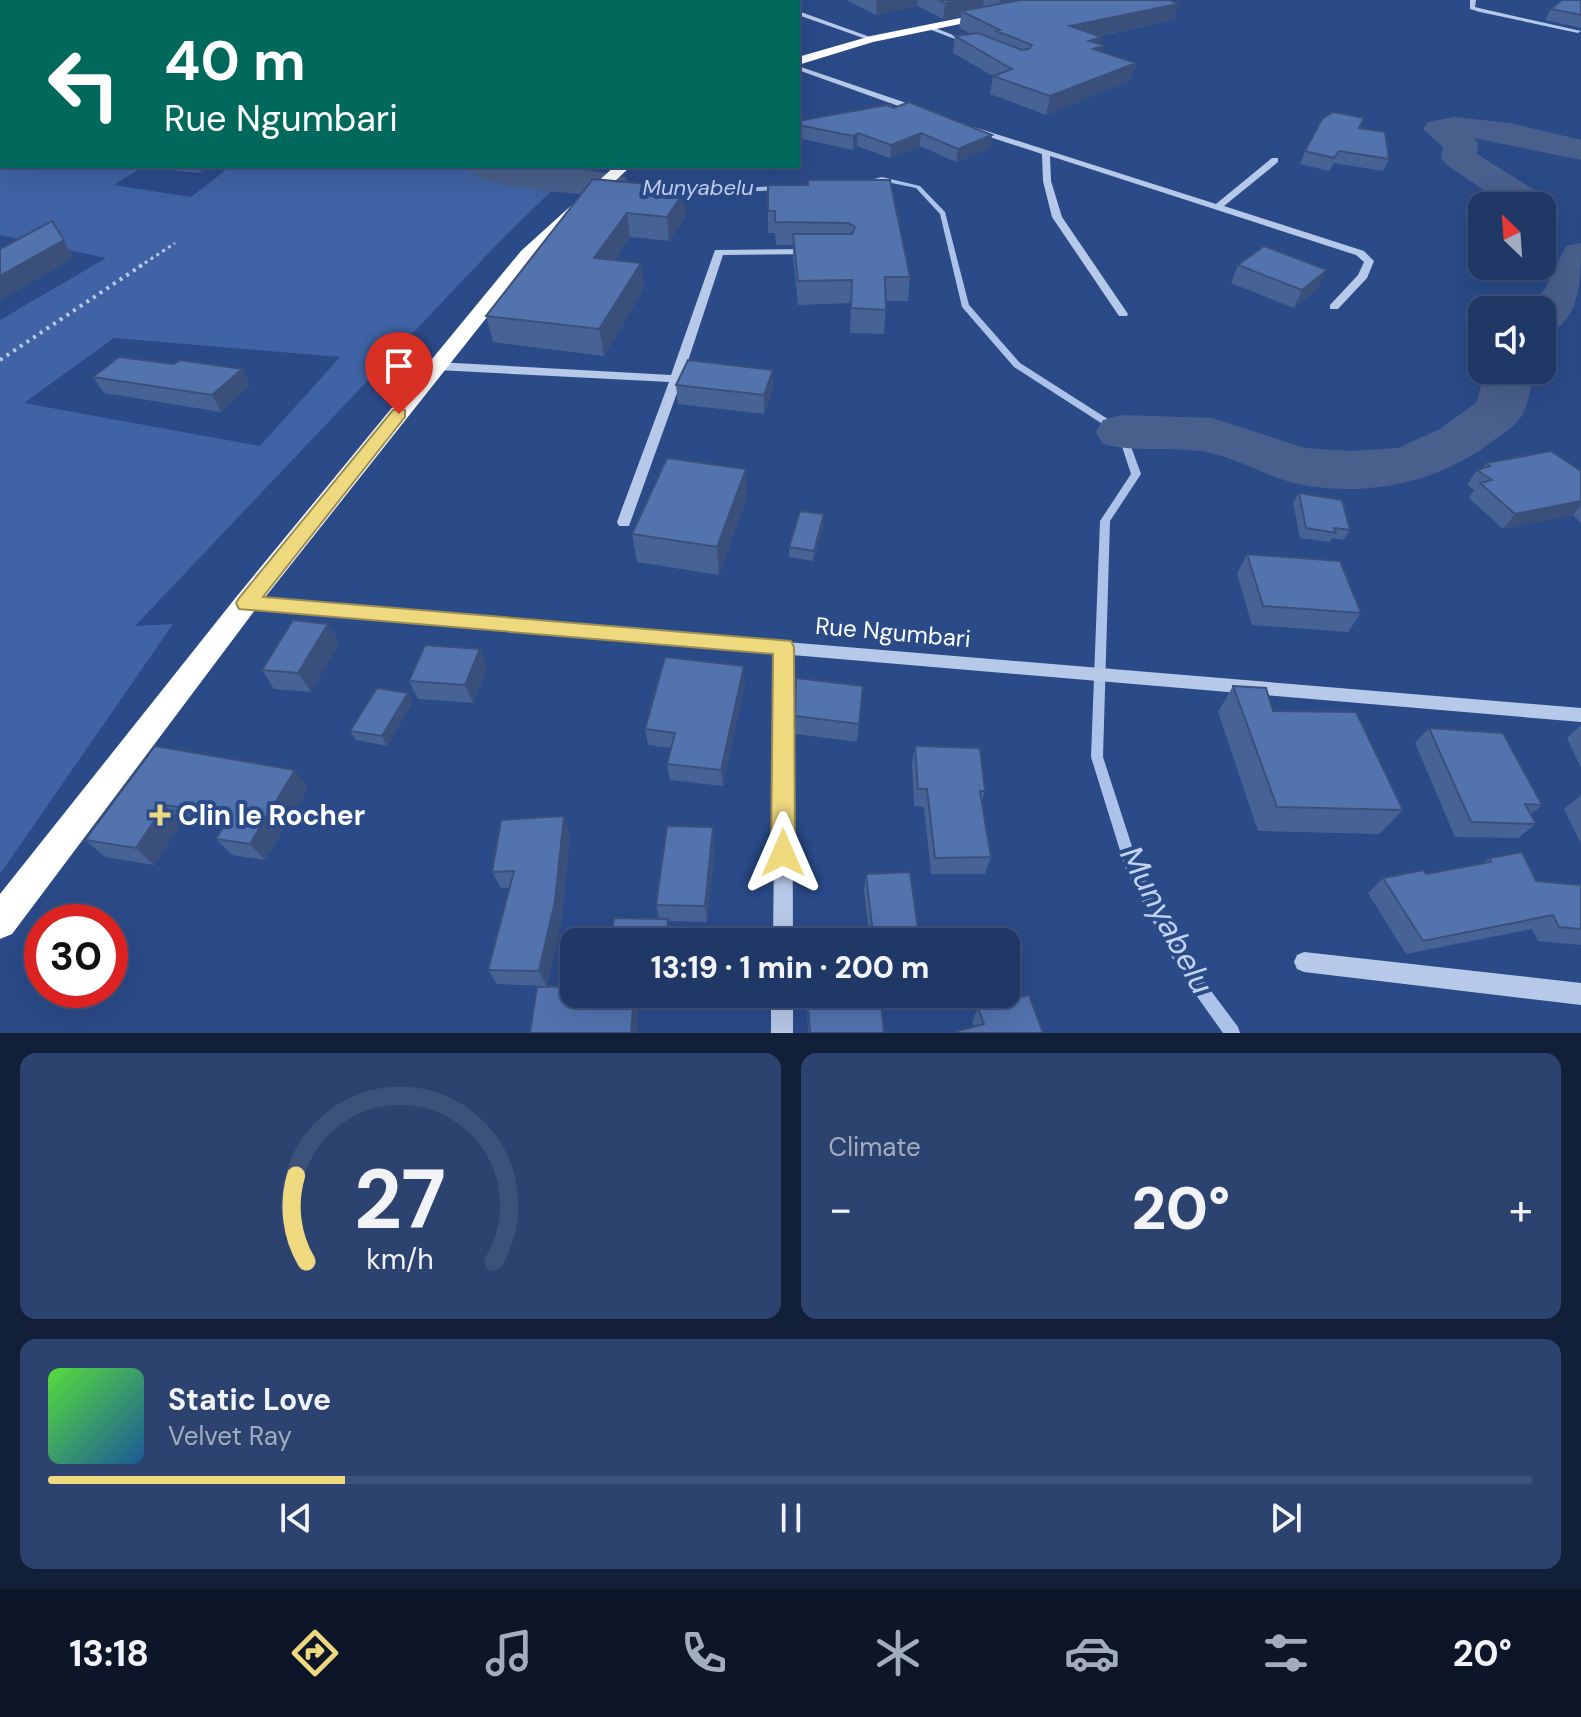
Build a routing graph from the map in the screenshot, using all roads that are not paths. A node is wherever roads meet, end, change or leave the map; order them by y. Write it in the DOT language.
graph roads {
  1 [pos="1473,0"];
  2 [pos="993,11"];
  3 [pos="800,14"];
  4 [pos="928,27"];
  5 [pos="1578,31"];
  6 [pos="871,39"];
  7 [pos="982,47"];
  8 [pos="800,60"];
  9 [pos="800,69"];
  10 [pos="883,98"];
  11 [pos="871,105"];
  12 [pos="928,113"];
  13 [pos="957,123"];
  14 [pos="1046,154"];
  15 [pos="1275,160"];
  16 [pos="612,176"];
  17 [pos="1219,206"];
  18 [pos="819,252"];
  19 [pos="1334,307"];
  20 [pos="1123,314"];
  21 [pos="437,366"];
  22 [pos="676,379"];
  23 [pos="624,522"];
  24 [pos="246,603"];
  25 [pos="784,647"];
  26 [pos="1581,715"];
  27 [pos="0,922"];
  28 [pos="783,928"];
  29 [pos="1304,962"];
  30 [pos="1581,994"];
  31 [pos="782,1008"];
  32 [pos="782,1033"];
  1 -- 5 [label="street"];
  2 -- 4 [label="highway"];
  3 -- 6 [label="street"];
  4 -- 6 [label="highway"];
  4 -- 7 [label="street"];
  6 -- 8 [label="highway"];
  9 -- 10 [label="street"];
  10 -- 11 [label="street"];
  10 -- 12 [label="street"];
  13 -- 14 [label="street"];
  14 -- 17 [label="street"];
  14 -- 20 [label="street"];
  15 -- 17 [label="street"];
  16 -- 21 [label="highway"];
  17 -- 19 [label="street"];
  18 -- 22 [label="street"];
  21 -- 22 [label="street"];
  21 -- 24 [label="highway"];
  22 -- 23 [label="street"];
  24 -- 25 [label="street, Rue Ngumbari"];
  24 -- 27 [label="highway"];
  25 -- 26 [label="street, Rue Ngumbari"];
  25 -- 28 [label="street"];
  29 -- 30 [label="street"];
  31 -- 32 [label="street"];
}
